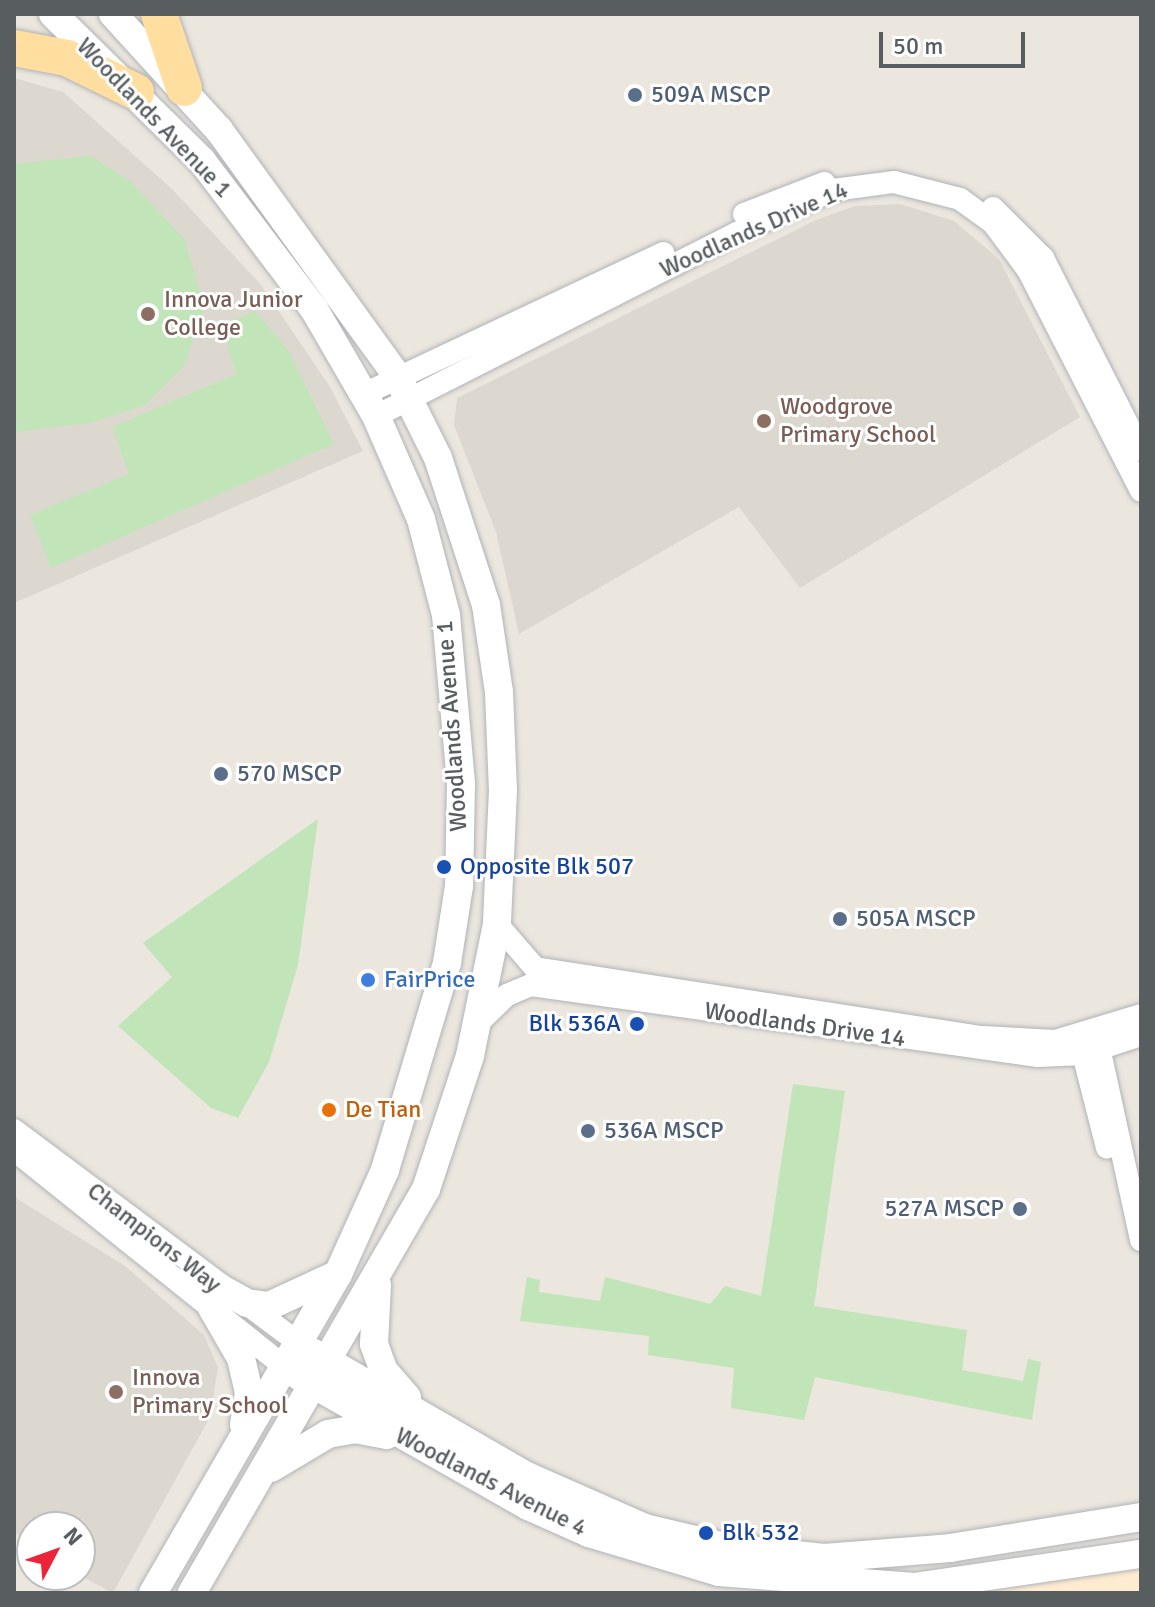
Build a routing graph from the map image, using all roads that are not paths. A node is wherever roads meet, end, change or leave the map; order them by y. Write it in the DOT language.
graph roads {
  1 [pos="53,14"];
  2 [pos="113,14"];
  3 [pos="159,14"];
  4 [pos="14,48"];
  5 [pos="184,88"];
  6 [pos="136,92"];
  7 [pos="404,387"];
  8 [pos="370,405"];
  9 [pos="1141,450"];
  10 [pos="1141,491"];
  11 [pos="497,924"];
  12 [pos="1141,1015"];
  13 [pos="479,1022"];
  14 [pos="1141,1035"];
  15 [pos="1089,1043"];
  16 [pos="14,1130"];
  17 [pos="14,1150"];
  18 [pos="1141,1240"];
  19 [pos="382,1268"];
  20 [pos="338,1274"];
  21 [pos="210,1295"];
  22 [pos="290,1354"];
  23 [pos="322,1374"];
  24 [pos="441,1425"];
  25 [pos="242,1438"];
  26 [pos="407,1440"];
  27 [pos="261,1476"];
  28 [pos="1141,1517"];
  29 [pos="229,1529"];
  30 [pos="188,1536"];
  31 [pos="1141,1554"];
  32 [pos="153,1593"];
  33 [pos="192,1593"];
  1 -- 6 [label="street, Woodlands Avenue 1"];
  2 -- 5 [label="street, Woodlands Avenue 1"];
  3 -- 5 [label="main road"];
  4 -- 6 [label="main road"];
  5 -- 7 [label="street, Woodlands Avenue 1"];
  6 -- 8 [label="street, Woodlands Avenue 1"];
  7 -- 8 [label="street, Woodlands Drive 14"];
  7 -- 9 [label="street, Woodlands Drive 14"];
  7 -- 10 [label="street, Woodlands Drive 14"];
  7 -- 11 [label="street, Woodlands Avenue 1"];
  8 -- 20 [label="street, Woodlands Avenue 1"];
  11 -- 13 [label="street, Woodlands Avenue 1"];
  11 -- 15 [label="street, Woodlands Drive 14"];
  12 -- 15 [label="street, Woodlands Drive 14"];
  13 -- 15 [label="street, Woodlands Drive 14"];
  13 -- 19 [label="street, Woodlands Avenue 1"];
  14 -- 15 [label="street, Woodlands Drive 14"];
  15 -- 18 [label="street"];
  16 -- 21 [label="street, Champions Way"];
  17 -- 21 [label="street, Champions Way"];
  19 -- 23 [label="street, Woodlands Avenue 1"];
  19 -- 24 [label="street"];
  20 -- 21 [label="street"];
  20 -- 22 [label="street, Woodlands Avenue 1"];
  21 -- 22 [label="street, Champions Way"];
  21 -- 25 [label="street"];
  22 -- 23 [label="street, Woodlands Avenue 4"];
  22 -- 25 [label="street, Woodlands Avenue 1"];
  23 -- 24 [label="street, Woodlands Avenue 4"];
  23 -- 26 [label="street, Woodlands Avenue 4"];
  23 -- 27 [label="street, Woodlands Avenue 1"];
  24 -- 28 [label="street, Woodlands Avenue 4"];
  25 -- 30 [label="street, Woodlands Avenue 1"];
  26 -- 27 [label="street"];
  26 -- 31 [label="street, Woodlands Avenue 4"];
  27 -- 29 [label="street, Woodlands Avenue 1"];
  29 -- 30 [label="street"];
  29 -- 33 [label="street, Woodlands Avenue 1"];
  30 -- 32 [label="street, Woodlands Avenue 1"];
}
